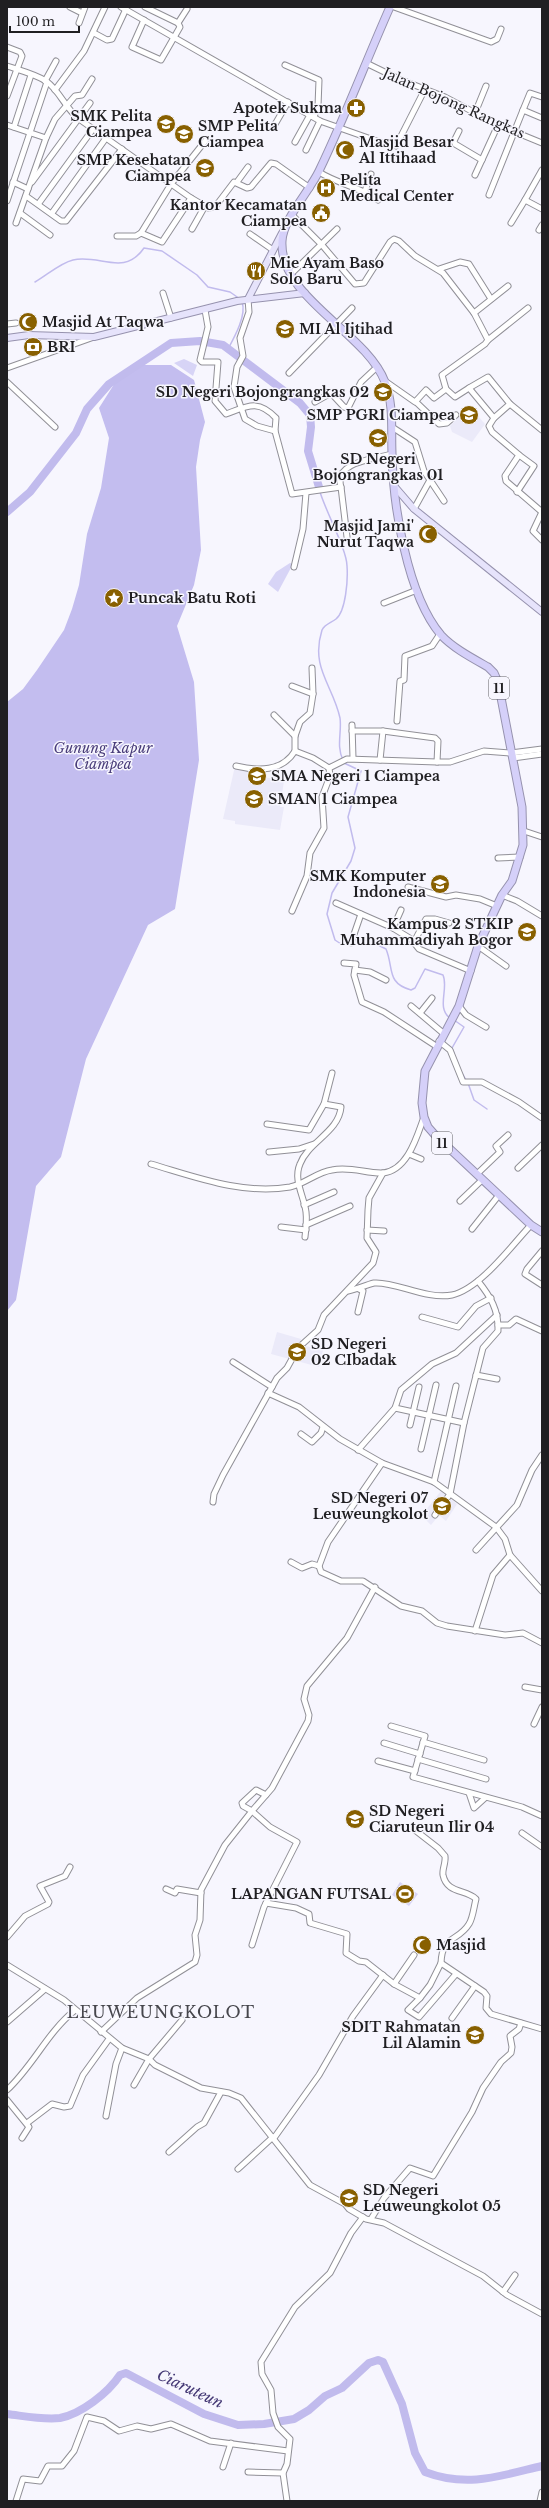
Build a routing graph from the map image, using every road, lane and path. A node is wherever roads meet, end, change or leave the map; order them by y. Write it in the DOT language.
graph roads {
  1 [pos="70,7"];
  2 [pos="85,7"];
  3 [pos="105,7"];
  4 [pos="145,7"];
  5 [pos="390,7"];
  6 [pos="394,7"];
  7 [pos="123,8"];
  8 [pos="152,8"];
  9 [pos="187,9"];
  10 [pos="82,13"];
  11 [pos="144,20"];
  12 [pos="79,23"];
  13 [pos="178,23"];
  14 [pos="501,29"];
  15 [pos="94,33"];
  16 [pos="174,37"];
  17 [pos="7,48"];
  18 [pos="56,61"];
  19 [pos="366,63"];
  20 [pos="285,65"];
  21 [pos="7,66"];
  22 [pos="17,69"];
  23 [pos="31,75"];
  24 [pos="92,79"];
  25 [pos="46,82"];
  26 [pos="486,86"];
  27 [pos="425,89"];
  28 [pos="55,90"];
  29 [pos="7,96"];
  30 [pos="542,97"];
  31 [pos="288,102"];
  32 [pos="90,103"];
  33 [pos="65,107"];
  34 [pos="523,110"];
  35 [pos="474,113"];
  36 [pos="312,116"];
  37 [pos="542,118"];
  38 [pos="79,119"];
  39 [pos="320,121"];
  40 [pos="7,125"];
  41 [pos="498,125"];
  42 [pos="274,126"];
  43 [pos="14,127"];
  44 [pos="338,127"];
  45 [pos="93,129"];
  46 [pos="459,131"];
  47 [pos="30,132"];
  48 [pos="516,133"];
  49 [pos="46,138"];
  50 [pos="105,139"];
  51 [pos="206,140"];
  52 [pos="294,142"];
  53 [pos="542,143"];
  54 [pos="122,149"];
  55 [pos="306,150"];
  56 [pos="482,160"];
  57 [pos="248,167"];
  58 [pos="542,170"];
  59 [pos="319,172"];
  60 [pos="371,174"];
  61 [pos="476,175"];
  62 [pos="13,182"];
  63 [pos="238,182"];
  64 [pos="171,184"];
  65 [pos="29,186"];
  66 [pos="310,188"];
  67 [pos="364,191"];
  68 [pos="489,195"];
  69 [pos="26,196"];
  70 [pos="191,198"];
  71 [pos="378,200"];
  72 [pos="525,200"];
  73 [pos="7,201"];
  74 [pos="39,203"];
  75 [pos="205,206"];
  76 [pos="542,209"];
  77 [pos="20,213"];
  78 [pos="52,213"];
  79 [pos="292,215"];
  80 [pos="16,223"];
  81 [pos="511,223"];
  82 [pos="542,225"];
  83 [pos="192,229"];
  84 [pos="337,229"];
  85 [pos="284,230"];
  86 [pos="539,230"];
  87 [pos="141,233"];
  88 [pos="250,234"];
  89 [pos="50,235"];
  90 [pos="117,236"];
  91 [pos="322,245"];
  92 [pos="273,250"];
  93 [pos="439,269"];
  94 [pos="292,273"];
  95 [pos="508,286"];
  96 [pos="164,293"];
  97 [pos="305,294"];
  98 [pos="248,299"];
  99 [pos="491,299"];
  100 [pos="352,308"];
  101 [pos="528,308"];
  102 [pos="205,310"];
  103 [pos="474,313"];
  104 [pos="171,318"];
  105 [pos="16,323"];
  106 [pos="338,323"];
  107 [pos="7,324"];
  108 [pos="94,337"];
  109 [pos="7,338"];
  110 [pos="488,340"];
  111 [pos="7,368"];
  112 [pos="377,368"];
  113 [pos="289,373"];
  114 [pos="385,381"];
  115 [pos="7,382"];
  116 [pos="469,388"];
  117 [pos="446,389"];
  118 [pos="315,402"];
  119 [pos="416,402"];
  120 [pos="510,404"];
  121 [pos="242,408"];
  122 [pos="456,415"];
  123 [pos="494,418"];
  124 [pos="55,427"];
  125 [pos="392,427"];
  126 [pos="542,430"];
  127 [pos="275,431"];
  128 [pos="392,454"];
  129 [pos="519,455"];
  130 [pos="430,480"];
  131 [pos="340,487"];
  132 [pos="395,487"];
  133 [pos="517,492"];
  134 [pos="306,493"];
  135 [pos="444,501"];
  136 [pos="414,509"];
  137 [pos="542,512"];
  138 [pos="347,537"];
  139 [pos="542,540"];
  140 [pos="294,567"];
  141 [pos="418,590"];
  142 [pos="384,603"];
  143 [pos="542,612"];
  144 [pos="440,634"];
  145 [pos="312,668"];
  146 [pos="292,686"];
  147 [pos="313,694"];
  148 [pos="274,715"];
  149 [pos="397,721"];
  150 [pos="383,731"];
  151 [pos="295,736"];
  152 [pos="542,749"];
  153 [pos="295,751"];
  154 [pos="542,754"];
  155 [pos="512,755"];
  156 [pos="353,758"];
  157 [pos="380,760"];
  158 [pos="437,762"];
  159 [pos="236,766"];
  160 [pos="329,768"];
  161 [pos="524,831"];
  162 [pos="542,837"];
  163 [pos="498,858"];
  164 [pos="520,858"];
  165 [pos="408,887"];
  166 [pos="502,895"];
  167 [pos="336,903"];
  168 [pos="497,906"];
  169 [pos="401,910"];
  170 [pos="292,912"];
  171 [pos="361,914"];
  172 [pos="542,916"];
  173 [pos="449,923"];
  174 [pos="393,928"];
  175 [pos="414,942"];
  176 [pos="351,943"];
  177 [pos="478,946"];
  178 [pos="344,963"];
  179 [pos="506,966"];
  180 [pos="355,970"];
  181 [pos="471,971"];
  182 [pos="386,980"];
  183 [pos="432,998"];
  184 [pos="412,1006"];
  185 [pos="459,1006"];
  186 [pos="420,1013"];
  187 [pos="486,1027"];
  188 [pos="443,1033"];
  189 [pos="438,1044"];
  190 [pos="332,1073"];
  191 [pos="324,1104"];
  192 [pos="424,1117"];
  193 [pos="542,1118"];
  194 [pos="267,1124"];
  195 [pos="508,1135"];
  196 [pos="317,1143"];
  197 [pos="542,1145"];
  198 [pos="299,1149"];
  199 [pos="269,1152"];
  200 [pos="409,1154"];
  201 [pos="421,1159"];
  202 [pos="300,1163"];
  203 [pos="151,1164"];
  204 [pos="518,1168"];
  205 [pos="384,1173"];
  206 [pos="480,1177"];
  207 [pos="298,1184"];
  208 [pos="334,1192"];
  209 [pos="499,1195"];
  210 [pos="460,1201"];
  211 [pos="304,1205"];
  212 [pos="350,1206"];
  213 [pos="531,1225"];
  214 [pos="281,1227"];
  215 [pos="306,1227"];
  216 [pos="472,1229"];
  217 [pos="367,1230"];
  218 [pos="384,1231"];
  219 [pos="542,1231"];
  220 [pos="305,1237"];
  221 [pos="542,1251"];
  222 [pos="478,1281"];
  223 [pos="542,1285"];
  224 [pos="358,1289"];
  225 [pos="347,1291"];
  226 [pos="491,1298"];
  227 [pos="358,1312"];
  228 [pos="497,1315"];
  229 [pos="422,1317"];
  230 [pos="498,1325"];
  231 [pos="542,1331"];
  232 [pos="233,1362"];
  233 [pos="476,1375"];
  234 [pos="497,1379"];
  235 [pos="436,1385"];
  236 [pos="456,1386"];
  237 [pos="272,1387"];
  238 [pos="419,1387"];
  239 [pos="268,1393"];
  240 [pos="395,1408"];
  241 [pos="413,1412"];
  242 [pos="429,1416"];
  243 [pos="449,1420"];
  244 [pos="464,1423"];
  245 [pos="410,1425"];
  246 [pos="323,1426"];
  247 [pos="301,1434"];
  248 [pos="421,1448"];
  249 [pos="358,1450"];
  250 [pos="542,1455"];
  251 [pos="382,1463"];
  252 [pos="434,1482"];
  253 [pos="450,1494"];
  254 [pos="213,1502"];
  255 [pos="435,1515"];
  256 [pos="496,1527"];
  257 [pos="476,1550"];
  258 [pos="510,1555"];
  259 [pos="291,1562"];
  260 [pos="319,1566"];
  261 [pos="375,1587"];
  262 [pos="542,1591"];
  263 [pos="475,1631"];
  264 [pos="542,1643"];
  265 [pos="525,1687"];
  266 [pos="542,1690"];
  267 [pos="542,1707"];
  268 [pos="534,1724"];
  269 [pos="391,1726"];
  270 [pos="423,1742"];
  271 [pos="384,1743"];
  272 [pos="419,1757"];
  273 [pos="484,1760"];
  274 [pos="378,1761"];
  275 [pos="415,1771"];
  276 [pos="486,1779"];
  277 [pos="469,1793"];
  278 [pos="266,1795"];
  279 [pos="485,1798"];
  280 [pos="252,1811"];
  281 [pos="542,1816"];
  282 [pos="411,1827"];
  283 [pos="522,1833"];
  284 [pos="542,1847"];
  285 [pos="70,1867"];
  286 [pos="166,1889"];
  287 [pos="201,1893"];
  288 [pos="266,1903"];
  289 [pos="7,1937"];
  290 [pos="252,1945"];
  291 [pos="414,1955"];
  292 [pos="441,1963"];
  293 [pos="7,1964"];
  294 [pos="456,1974"];
  295 [pos="383,1975"];
  296 [pos="394,1984"];
  297 [pos="475,1986"];
  298 [pos="45,1989"];
  299 [pos="420,1998"];
  300 [pos="74,2011"];
  301 [pos="452,2018"];
  302 [pos="182,2020"];
  303 [pos="7,2022"];
  304 [pos="521,2023"];
  305 [pos="542,2029"];
  306 [pos="100,2032"];
  307 [pos="109,2039"];
  308 [pos="122,2048"];
  309 [pos="149,2059"];
  310 [pos="134,2085"];
  311 [pos="7,2089"];
  312 [pos="221,2092"];
  313 [pos="7,2100"];
  314 [pos="106,2116"];
  315 [pos="27,2123"];
  316 [pos="273,2137"];
  317 [pos="22,2138"];
  318 [pos="169,2152"];
  319 [pos="238,2169"];
  320 [pos="363,2217"];
  321 [pos="371,2220"];
  322 [pos="515,2275"];
  323 [pos="503,2292"];
  324 [pos="542,2314"];
  325 [pos="231,2443"];
  326 [pos="288,2451"];
  327 [pos="223,2467"];
  328 [pos="248,2472"];
  329 [pos="283,2473"];
  330 [pos="542,2492"];
  331 [pos="16,2501"];
  332 [pos="287,2501"];
  333 [pos="540,2501"];
  1 -- 10 [label="street"];
  2 -- 10 [label="street"];
  3 -- 15 [label="street"];
  4 -- 8 [label="street"];
  5 -- 19 [label="highway, 11"];
  6 -- 14 [label="street"];
  7 -- 11 [label="street"];
  7 -- 15 [label="street"];
  8 -- 13 [label="street"];
  9 -- 13 [label="street"];
  10 -- 12 [label="street"];
  11 -- 16 [label="street"];
  11 -- 16 [label="street"];
  13 -- 16 [label="street"];
  15 -- 28 [label="street"];
  16 -- 31 [label="street"];
  17 -- 22 [label="street"];
  18 -- 25 [label="street"];
  19 -- 27 [label="street, Jalan Bojong Rangkas"];
  19 -- 44 [label="highway, 11"];
  20 -- 36 [label="street"];
  21 -- 22 [label="street"];
  22 -- 23 [label="street"];
  22 -- 29 [label="street"];
  23 -- 25 [label="street"];
  23 -- 43 [label="street"];
  24 -- 33 [label="street"];
  25 -- 28 [label="street"];
  25 -- 47 [label="street"];
  26 -- 35 [label="street"];
  27 -- 35 [label="street, Jalan Bojong Rangkas"];
  27 -- 44 [label="street"];
  28 -- 33 [label="street"];
  30 -- 34 [label="street"];
  31 -- 36 [label="street"];
  31 -- 42 [label="street"];
  32 -- 38 [label="street"];
  33 -- 38 [label="street"];
  33 -- 49 [label="street"];
  34 -- 37 [label="street"];
  34 -- 48 [label="street"];
  35 -- 41 [label="street, Jalan Bojong Rangkas"];
  36 -- 39 [label="street"];
  36 -- 52 [label="street"];
  38 -- 45 [label="street"];
  38 -- 65 [label="street"];
  39 -- 44 [label="street"];
  39 -- 55 [label="street"];
  40 -- 43 [label="street"];
  41 -- 48 [label="street, Jalan Bojong Rangkas"];
  41 -- 56 [label="street"];
  43 -- 47 [label="street"];
  44 -- 59 [label="highway, 11"];
  45 -- 50 [label="street"];
  45 -- 74 [label="street"];
  46 -- 56 [label="street"];
  47 -- 49 [label="street"];
  47 -- 62 [label="street"];
  48 -- 53 [label="street, Jalan Bojong Rangkas"];
  48 -- 68 [label="street"];
  49 -- 65 [label="street"];
  50 -- 54 [label="street"];
  50 -- 78 [label="street"];
  51 -- 64 [label="street"];
  54 -- 64 [label="street"];
  54 -- 78 [label="street"];
  56 -- 61 [label="street"];
  57 -- 63 [label="street"];
  58 -- 72 [label="street"];
  59 -- 66 [label="highway, 11"];
  59 -- 67 [label="street"];
  60 -- 67 [label="street"];
  62 -- 65 [label="street"];
  62 -- 73 [label="street"];
  63 -- 66 [label="street"];
  63 -- 75 [label="street"];
  64 -- 70 [label="street"];
  64 -- 87 [label="street"];
  65 -- 69 [label="street"];
  66 -- 79 [label="highway, 11"];
  67 -- 71 [label="street"];
  69 -- 74 [label="street"];
  69 -- 77 [label="street"];
  70 -- 75 [label="street"];
  70 -- 87 [label="street"];
  72 -- 76 [label="street"];
  72 -- 81 [label="street"];
  74 -- 78 [label="street"];
  75 -- 83 [label="street"];
  77 -- 80 [label="street"];
  77 -- 89 [label="street"];
  79 -- 85 [label="highway, 11"];
  79 -- 91 [label="street"];
  82 -- 86 [label="street"];
  84 -- 91 [label="street"];
  85 -- 92 [label="main road"];
  85 -- 94 [label="highway, 11"];
  87 -- 90 [label="street"];
  88 -- 92 [label="street"];
  91 -- 93 [label="street"];
  91 -- 94 [label="street"];
  92 -- 98 [label="main road"];
  93 -- 99 [label="street"];
  93 -- 103 [label="street"];
  94 -- 97 [label="highway, 11"];
  95 -- 99 [label="street"];
  96 -- 104 [label="street"];
  97 -- 98 [label="main road"];
  97 -- 106 [label="highway, 11"];
  98 -- 102 [label="main road"];
  98 -- 121 [label="street"];
  99 -- 103 [label="street"];
  100 -- 106 [label="street"];
  101 -- 110 [label="street"];
  102 -- 104 [label="main road"];
  102 -- 121 [label="street"];
  103 -- 110 [label="street"];
  104 -- 108 [label="main road"];
  105 -- 107 [label="street"];
  106 -- 112 [label="highway, 11"];
  106 -- 113 [label="street"];
  108 -- 109 [label="main road"];
  108 -- 111 [label="street"];
  110 -- 117 [label="street"];
  112 -- 114 [label="highway, 11"];
  112 -- 118 [label="street"];
  114 -- 119 [label="street"];
  114 -- 125 [label="highway, 11"];
  115 -- 124 [label="street"];
  116 -- 117 [label="street"];
  116 -- 120 [label="street"];
  116 -- 123 [label="street"];
  117 -- 119 [label="street"];
  119 -- 122 [label="street"];
  120 -- 123 [label="street"];
  120 -- 126 [label="street"];
  121 -- 127 [label="street"];
  121 -- 127 [label="street"];
  123 -- 129 [label="street"];
  125 -- 128 [label="highway, 11"];
  125 -- 130 [label="street"];
  127 -- 134 [label="street"];
  128 -- 131 [label="street"];
  128 -- 132 [label="highway, 11"];
  129 -- 133 [label="street"];
  129 -- 133 [label="street"];
  130 -- 135 [label="street"];
  130 -- 136 [label="street"];
  131 -- 134 [label="street"];
  131 -- 138 [label="street"];
  132 -- 136 [label="main road"];
  132 -- 141 [label="highway, 11"];
  133 -- 137 [label="street"];
  134 -- 140 [label="street"];
  136 -- 143 [label="main road"];
  137 -- 139 [label="street"];
  141 -- 142 [label="street"];
  141 -- 144 [label="highway, 11"];
  144 -- 149 [label="street"];
  144 -- 155 [label="highway, 11"];
  145 -- 147 [label="street"];
  146 -- 147 [label="street"];
  147 -- 151 [label="street"];
  148 -- 151 [label="street"];
  150 -- 156 [label="street"];
  150 -- 157 [label="street"];
  150 -- 158 [label="street"];
  151 -- 153 [label="street"];
  152 -- 155 [label="street"];
  153 -- 159 [label="street"];
  153 -- 160 [label="street"];
  154 -- 155 [label="street"];
  155 -- 158 [label="street"];
  155 -- 161 [label="highway, 11"];
  156 -- 157 [label="street"];
  156 -- 160 [label="street"];
  157 -- 158 [label="street"];
  160 -- 170 [label="street"];
  161 -- 162 [label="street"];
  161 -- 164 [label="highway, 11"];
  163 -- 164 [label="street"];
  164 -- 166 [label="highway, 11"];
  165 -- 168 [label="street"];
  166 -- 168 [label="highway, 11"];
  166 -- 172 [label="street"];
  167 -- 171 [label="street"];
  168 -- 177 [label="highway, 11"];
  169 -- 174 [label="street"];
  171 -- 174 [label="street"];
  171 -- 176 [label="street"];
  173 -- 175 [label="street"];
  174 -- 175 [label="street"];
  175 -- 181 [label="street"];
  177 -- 179 [label="street"];
  177 -- 181 [label="highway, 11"];
  178 -- 180 [label="street"];
  180 -- 182 [label="street"];
  180 -- 189 [label="street"];
  181 -- 185 [label="highway, 11"];
  183 -- 186 [label="street"];
  184 -- 186 [label="street"];
  185 -- 187 [label="street"];
  185 -- 188 [label="highway, 11"];
  186 -- 188 [label="street"];
  188 -- 189 [label="highway, 11"];
  189 -- 192 [label="highway, 11"];
  189 -- 193 [label="street"];
  190 -- 191 [label="street"];
  191 -- 194 [label="street"];
  191 -- 196 [label="street"];
  192 -- 200 [label="street"];
  192 -- 206 [label="highway, 11"];
  195 -- 206 [label="street"];
  196 -- 198 [label="street"];
  196 -- 202 [label="street"];
  197 -- 204 [label="street"];
  198 -- 199 [label="street"];
  198 -- 202 [label="street"];
  200 -- 201 [label="street"];
  200 -- 205 [label="street"];
  202 -- 207 [label="street"];
  203 -- 207 [label="street"];
  205 -- 207 [label="street"];
  205 -- 217 [label="street"];
  206 -- 209 [label="highway, 11"];
  206 -- 210 [label="street"];
  207 -- 211 [label="street"];
  208 -- 211 [label="street"];
  209 -- 213 [label="highway, 11"];
  209 -- 216 [label="street"];
  211 -- 215 [label="street"];
  212 -- 215 [label="street"];
  213 -- 219 [label="highway, 11"];
  213 -- 222 [label="street"];
  214 -- 215 [label="street"];
  215 -- 220 [label="street"];
  217 -- 218 [label="street"];
  217 -- 225 [label="street"];
  221 -- 223 [label="street"];
  222 -- 224 [label="street"];
  222 -- 226 [label="street"];
  224 -- 225 [label="street"];
  224 -- 227 [label="street"];
  225 -- 237 [label="street"];
  226 -- 228 [label="street"];
  226 -- 229 [label="street"];
  228 -- 230 [label="street"];
  228 -- 240 [label="street"];
  230 -- 231 [label="street"];
  230 -- 233 [label="street"];
  232 -- 237 [label="street"];
  233 -- 234 [label="street"];
  233 -- 244 [label="street"];
  235 -- 242 [label="street"];
  236 -- 243 [label="street"];
  237 -- 239 [label="street"];
  238 -- 241 [label="street"];
  239 -- 246 [label="street"];
  239 -- 254 [label="street"];
  240 -- 241 [label="street"];
  240 -- 249 [label="street"];
  241 -- 242 [label="street"];
  241 -- 245 [label="street"];
  242 -- 243 [label="street"];
  242 -- 248 [label="street"];
  243 -- 244 [label="street"];
  243 -- 252 [label="street"];
  244 -- 253 [label="street"];
  246 -- 247 [label="street"];
  246 -- 249 [label="street"];
  249 -- 251 [label="street"];
  250 -- 256 [label="street"];
  251 -- 252 [label="street"];
  251 -- 260 [label="street"];
  252 -- 253 [label="street"];
  253 -- 255 [label="street"];
  253 -- 256 [label="street"];
  256 -- 257 [label="street"];
  256 -- 258 [label="street"];
  258 -- 262 [label="street"];
  258 -- 263 [label="street"];
  259 -- 260 [label="street"];
  260 -- 261 [label="street"];
  261 -- 263 [label="street"];
  261 -- 278 [label="street"];
  263 -- 264 [label="street"];
  265 -- 266 [label="street"];
  267 -- 268 [label="street"];
  269 -- 270 [label="street"];
  270 -- 272 [label="street"];
  270 -- 273 [label="street"];
  271 -- 272 [label="street"];
  272 -- 275 [label="street"];
  272 -- 276 [label="street"];
  274 -- 275 [label="street"];
  275 -- 277 [label="street"];
  277 -- 279 [label="street"];
  277 -- 279 [label="street"];
  278 -- 280 [label="street"];
  278 -- 280 [label="street"];
  279 -- 281 [label="street"];
  280 -- 287 [label="street"];
  280 -- 288 [label="street"];
  282 -- 292 [label="street"];
  283 -- 284 [label="street"];
  285 -- 289 [label="street"];
  286 -- 287 [label="street"];
  287 -- 306 [label="street"];
  288 -- 290 [label="street"];
  288 -- 295 [label="street"];
  291 -- 296 [label="street"];
  292 -- 294 [label="street"];
  292 -- 299 [label="street"];
  293 -- 298 [label="street"];
  294 -- 297 [label="street"];
  294 -- 299 [label="street"];
  295 -- 296 [label="street"];
  295 -- 316 [label="street"];
  296 -- 299 [label="street"];
  297 -- 301 [label="street"];
  297 -- 304 [label="street"];
  298 -- 300 [label="street"];
  298 -- 303 [label="street"];
  300 -- 306 [label="street"];
  300 -- 311 [label="street"];
  302 -- 309 [label="street"];
  304 -- 305 [label="street"];
  304 -- 321 [label="street"];
  306 -- 307 [label="street"];
  307 -- 308 [label="street"];
  307 -- 315 [label="street"];
  308 -- 309 [label="street"];
  308 -- 314 [label="street"];
  309 -- 310 [label="street"];
  309 -- 312 [label="street"];
  312 -- 316 [label="street"];
  312 -- 318 [label="street"];
  313 -- 315 [label="street"];
  315 -- 317 [label="street"];
  316 -- 319 [label="street"];
  316 -- 320 [label="street"];
  320 -- 321 [label="street"];
  320 -- 326 [label="street"];
  321 -- 323 [label="street"];
  322 -- 323 [label="street"];
  323 -- 324 [label="street"];
  325 -- 326 [label="street"];
  325 -- 327 [label="street"];
  325 -- 331 [label="street"];
  326 -- 329 [label="street"];
  328 -- 329 [label="street"];
  329 -- 332 [label="street"];
  330 -- 333 [label="street"];
}
